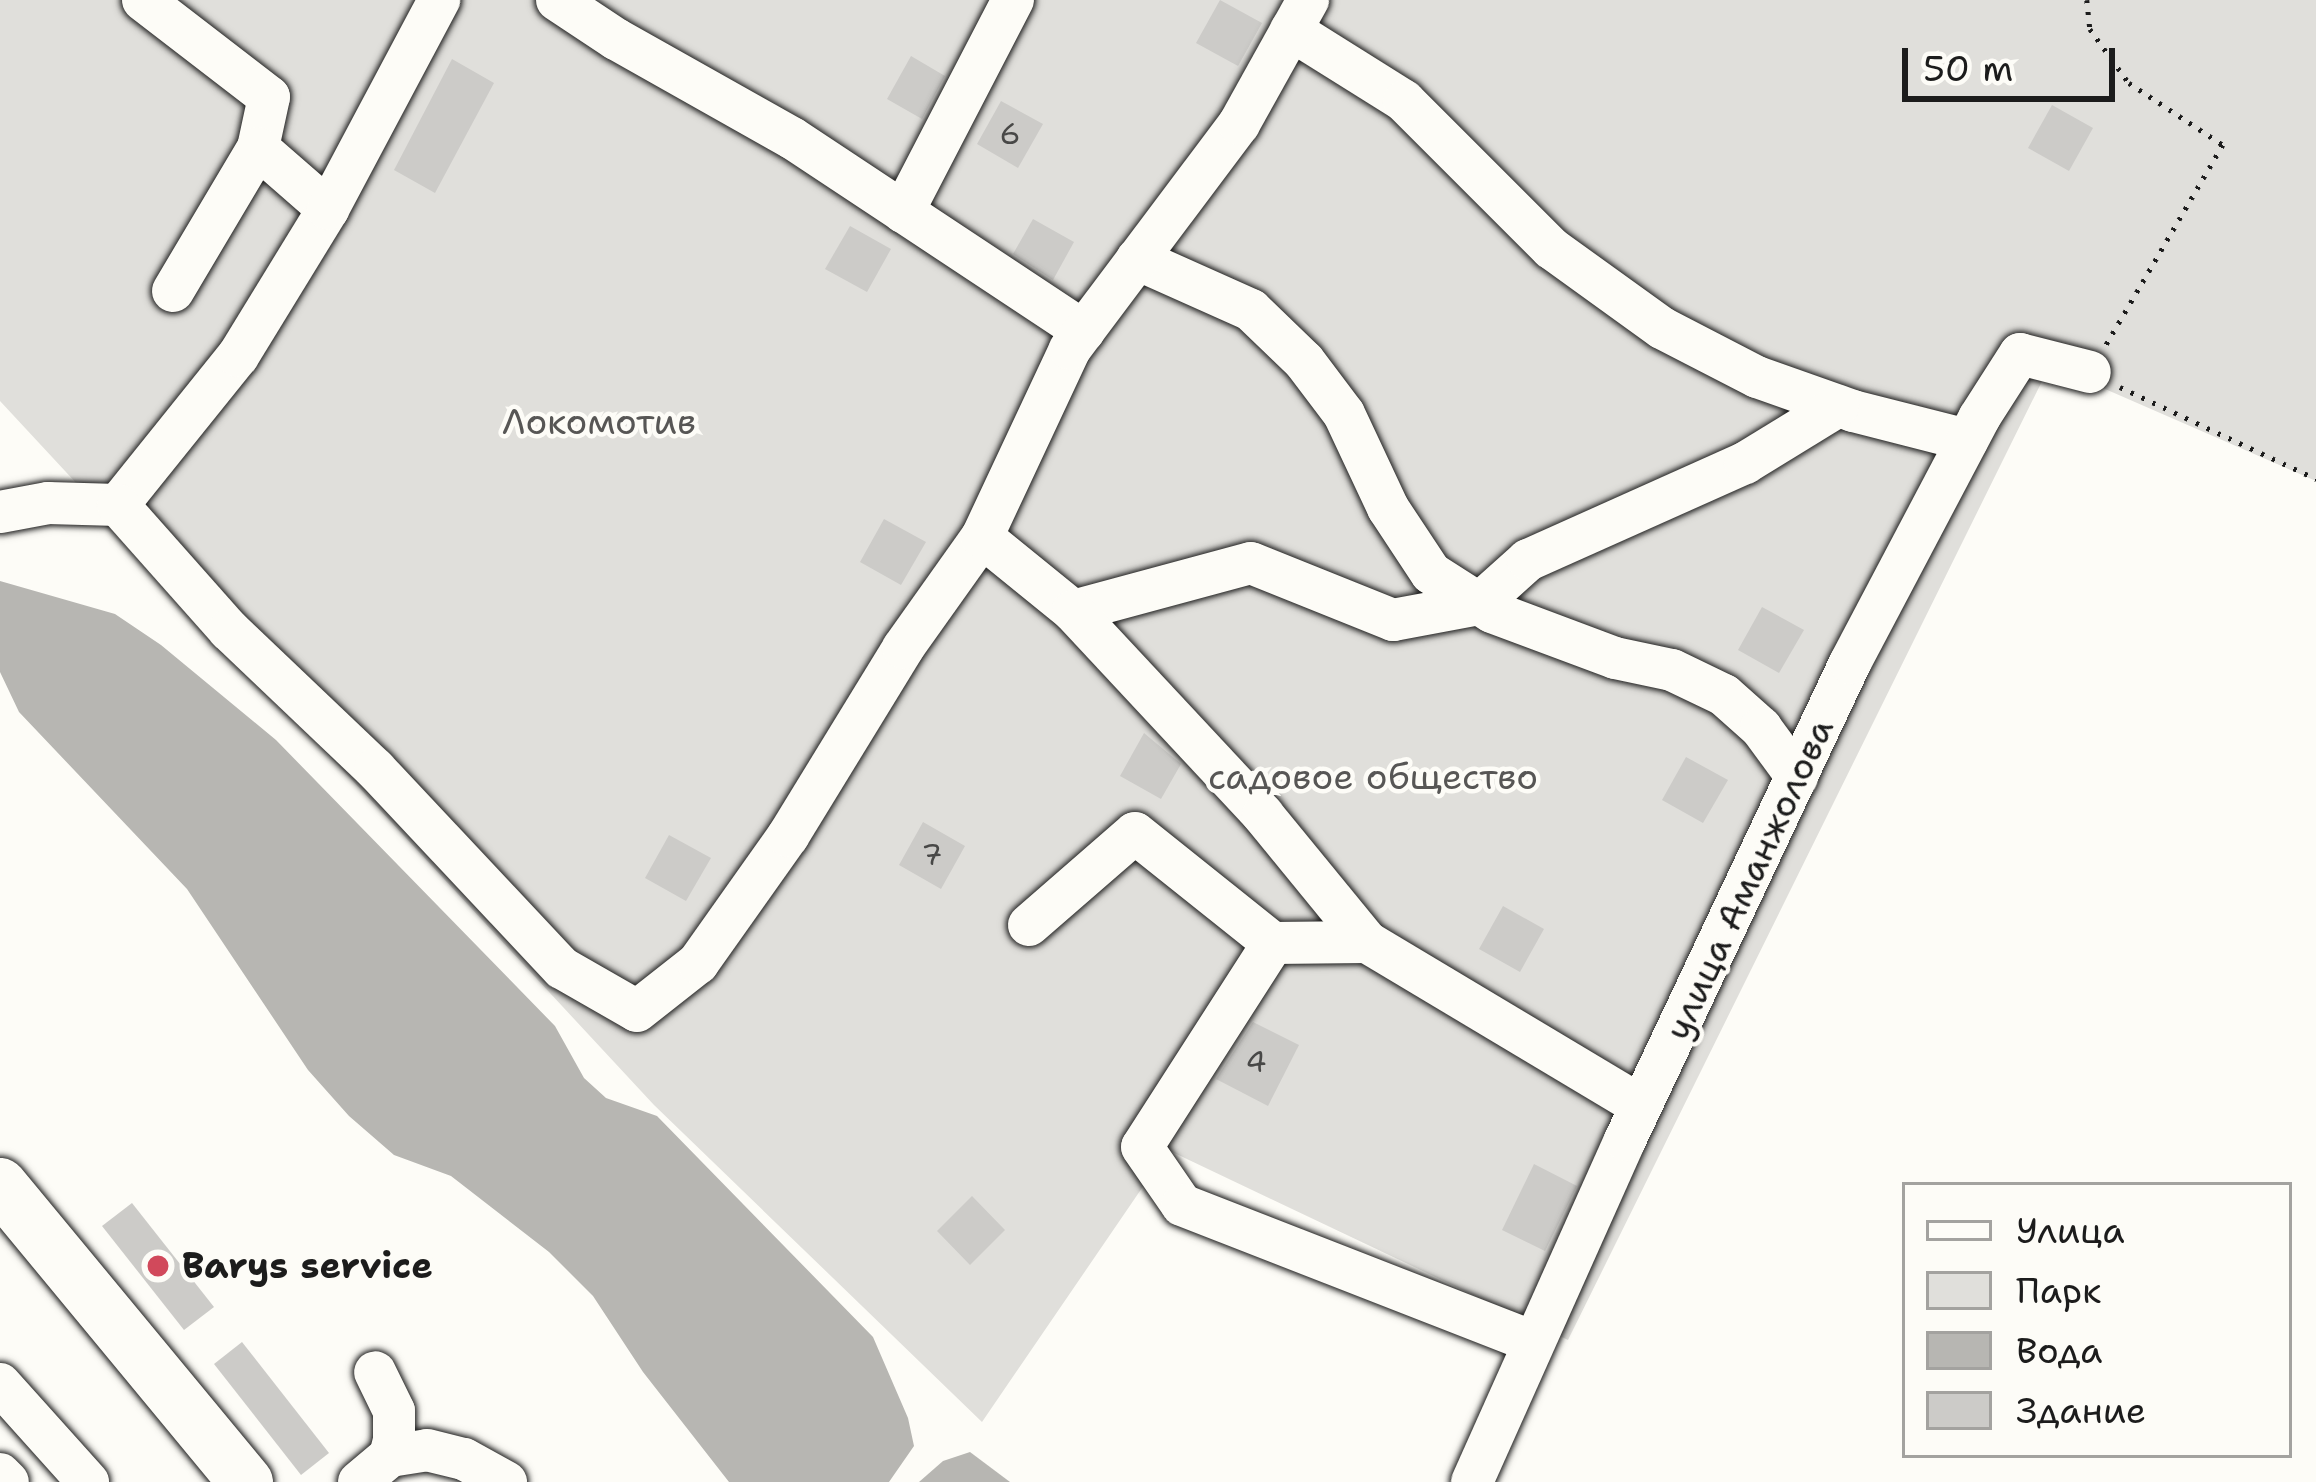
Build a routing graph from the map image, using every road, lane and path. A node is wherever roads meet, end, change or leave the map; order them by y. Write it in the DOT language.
graph roads {
  1 [pos="143,0"];
  2 [pos="439,0"];
  3 [pos="557,0"];
  4 [pos="1013,0"];
  5 [pos="2087,0"];
  6 [pos="1300,15"];
  7 [pos="258,148"];
  8 [pos="328,209"];
  9 [pos="903,212"];
  10 [pos="1137,260"];
  11 [pos="173,291"];
  12 [pos="1084,331"];
  13 [pos="2090,372"];
  14 [pos="1838,406"];
  15 [pos="1967,440"];
  16 [pos="2316,479"];
  17 [pos="118,505"];
  18 [pos="0,512"];
  19 [pos="982,537"];
  20 [pos="1479,604"];
  21 [pos="1072,611"];
  22 [pos="1797,776"];
  23 [pos="1029,925"];
  24 [pos="1367,942"];
  25 [pos="1273,943"];
  26 [pos="1641,1106"];
  27 [pos="6,1204"];
  28 [pos="1533,1342"];
  29 [pos="375,1372"];
  30 [pos="0,1384"];
  31 [pos="375,1469"];
  32 [pos="0,1474"];
  33 [pos="8,1482"];
  34 [pos="88,1482"];
  35 [pos="246,1482"];
  36 [pos="506,1482"];
  37 [pos="1472,1482"];
  1 -- 7 [label="street"];
  2 -- 8 [label="street"];
  3 -- 9 [label="street"];
  4 -- 9 [label="street"];
  5 -- 13 [label="path"];
  6 -- 10 [label="street"];
  6 -- 14 [label="street"];
  7 -- 8 [label="street"];
  7 -- 11 [label="street"];
  8 -- 17 [label="street"];
  9 -- 12 [label="street"];
  10 -- 12 [label="street"];
  10 -- 20 [label="street"];
  12 -- 19 [label="street"];
  13 -- 15 [label="street, улица Аманжолова"];
  13 -- 16 [label="path"];
  14 -- 15 [label="street"];
  14 -- 20 [label="street"];
  15 -- 22 [label="street, улица Аманжолова"];
  17 -- 18 [label="street"];
  17 -- 19 [label="street"];
  19 -- 21 [label="street"];
  20 -- 21 [label="street"];
  20 -- 22 [label="street"];
  21 -- 24 [label="street"];
  22 -- 26 [label="street, улица Аманжолова"];
  23 -- 25 [label="street"];
  24 -- 25 [label="street"];
  24 -- 26 [label="street"];
  25 -- 28 [label="street"];
  26 -- 28 [label="street, улица Аманжолова"];
  27 -- 35 [label="main road"];
  28 -- 37 [label="street, улица Аманжолова"];
  29 -- 31 [label="street"];
  30 -- 34 [label="street"];
  31 -- 36 [label="street"];
  32 -- 33 [label="street"];
}
